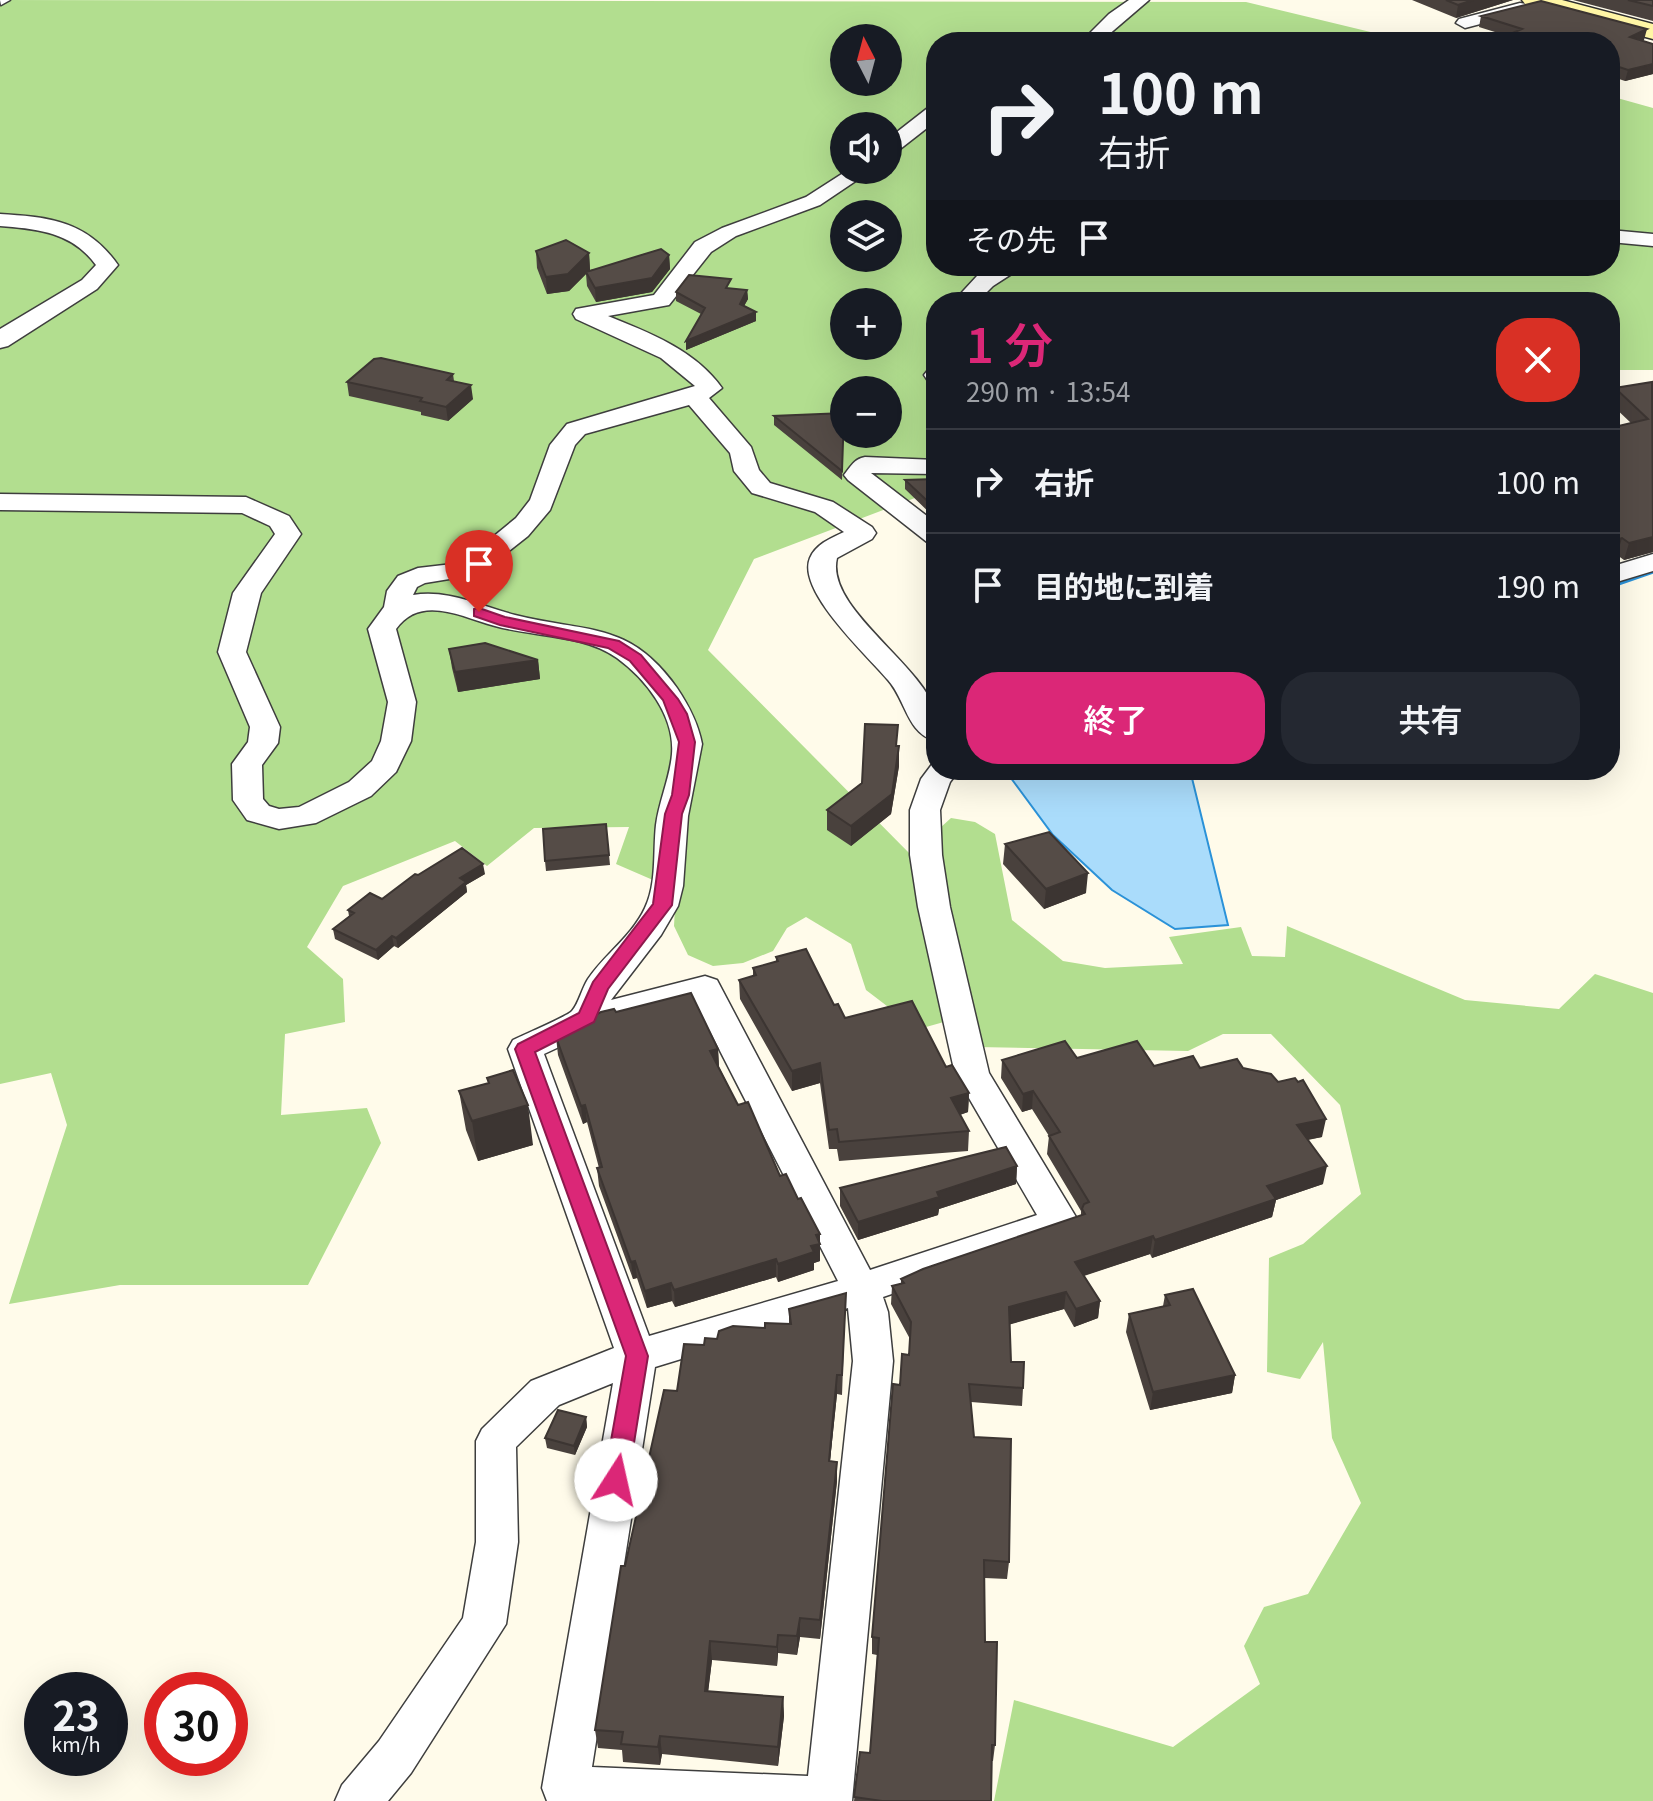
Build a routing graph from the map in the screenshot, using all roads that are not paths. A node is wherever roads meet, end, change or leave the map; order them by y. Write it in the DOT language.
graph roads {
  1 [pos="1140,0"];
  2 [pos="1538,1"];
  3 [pos="1465,23"];
  4 [pos="1100,32"];
  5 [pos="1653,32"];
  6 [pos="926,119"];
  7 [pos="902,138"];
  8 [pos="840,184"];
  9 [pos="0,220"];
  10 [pos="1620,237"];
  11 [pos="1653,240"];
  12 [pos="994,276"];
  13 [pos="974,292"];
  14 [pos="0,341"];
  15 [pos="694,396"];
  16 [pos="926,467"];
  17 [pos="0,502"];
  18 [pos="926,527"];
  19 [pos="1653,562"];
  20 [pos="1620,573"];
  21 [pos="397,607"];
  22 [pos="926,723"];
  23 [pos="936,780"];
  24 [pos="587,1017"];
  25 [pos="861,1289"];
  26 [pos="637,1356"];
  27 [pos="358,1801"];
  1 -- 4 [label="street"];
  2 -- 3 [label="street"];
  2 -- 5 [label="main road"];
  6 -- 7 [label="street"];
  8 -- 15 [label="street"];
  9 -- 14 [label="street"];
  10 -- 11 [label="street"];
  12 -- 13 [label="street"];
  15 -- 21 [label="street"];
  15 -- 22 [label="street"];
  16 -- 18 [label="street"];
  17 -- 21 [label="street"];
  19 -- 20 [label="street"];
  21 -- 24 [label="street"];
  23 -- 25 [label="street"];
  24 -- 25 [label="street"];
  24 -- 26 [label="street"];
  25 -- 26 [label="street"];
  25 -- 26 [label="street"];
  26 -- 27 [label="street"];
}
